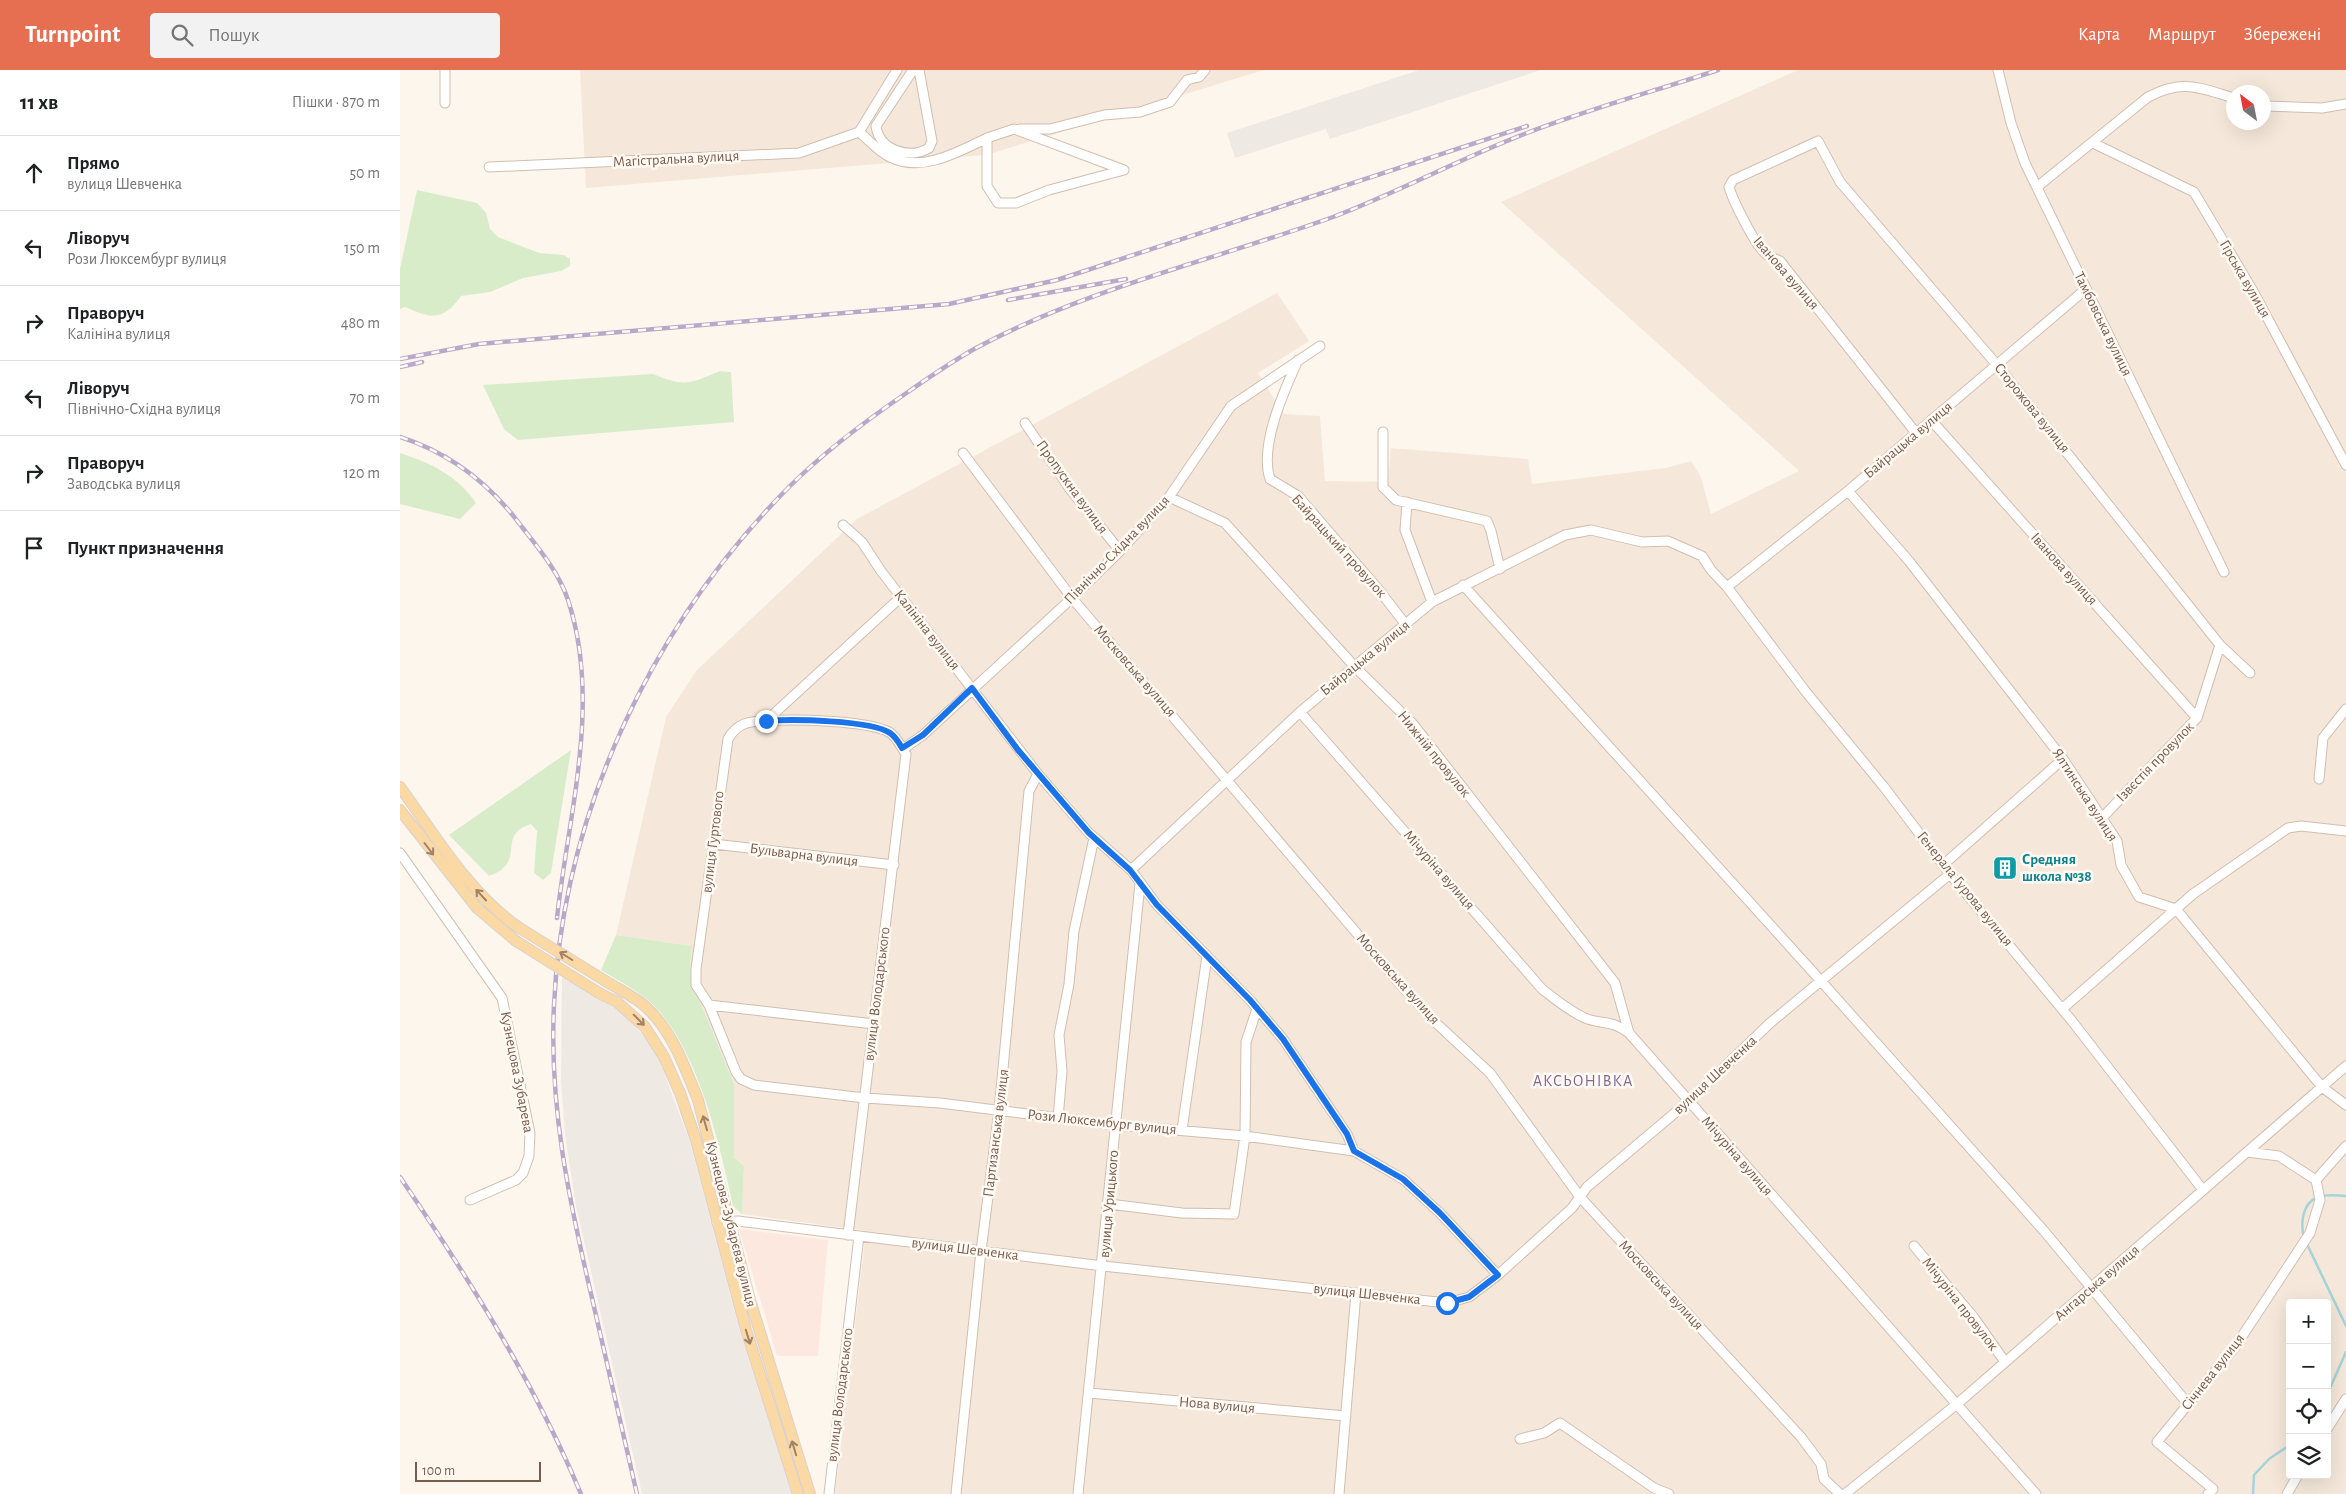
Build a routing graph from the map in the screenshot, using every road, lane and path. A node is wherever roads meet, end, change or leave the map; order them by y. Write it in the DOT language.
graph roads {
  1 [pos="445,70"];
  2 [pos="897,70"];
  3 [pos="913,70"];
  4 [pos="919,70"];
  5 [pos="1205,70"];
  6 [pos="1998,70"];
  7 [pos="2226,96"];
  8 [pos="445,102"];
  9 [pos="2346,104"];
  10 [pos="2271,106"];
  11 [pos="1014,129"];
  12 [pos="859,132"];
  13 [pos="986,138"];
  14 [pos="1818,141"];
  15 [pos="2093,143"];
  16 [pos="489,167"];
  17 [pos="2037,188"];
  18 [pos="2086,289"];
  19 [pos="1320,346"];
  20 [pos="1298,359"];
  21 [pos="1997,364"];
  22 [pos="1932,420"];
  23 [pos="1025,423"];
  24 [pos="1383,432"];
  25 [pos="1916,433"];
  26 [pos="963,453"];
  27 [pos="2346,466"];
  28 [pos="1848,491"];
  29 [pos="1169,497"];
  30 [pos="1408,502"];
  31 [pos="844,525"];
  32 [pos="1642,542"];
  33 [pos="1120,551"];
  34 [pos="1500,569"];
  35 [pos="2224,572"];
  36 [pos="1463,586"];
  37 [pos="1728,586"];
  38 [pos="901,597"];
  39 [pos="1072,598"];
  40 [pos="1432,602"];
  41 [pos="1406,625"];
  42 [pos="2220,645"];
  43 [pos="1355,667"];
  44 [pos="2250,673"];
  45 [pos="972,688"];
  46 [pos="2346,709"];
  47 [pos="1300,712"];
  48 [pos="2197,718"];
  49 [pos="766,721"];
  50 [pos="904,751"];
  51 [pos="2063,759"];
  52 [pos="1038,774"];
  53 [pos="1227,778"];
  54 [pos="2319,779"];
  55 [pos="400,787"];
  56 [pos="400,810"];
  57 [pos="2102,818"];
  58 [pos="2346,831"];
  59 [pos="1094,838"];
  60 [pos="714,844"];
  61 [pos="400,853"];
  62 [pos="1943,864"];
  63 [pos="894,865"];
  64 [pos="1130,870"];
  65 [pos="1950,874"];
  66 [pos="1140,884"];
  67 [pos="2176,909"];
  68 [pos="1207,956"];
  69 [pos="1822,981"];
  70 [pos="709,1005"];
  71 [pos="1257,1009"];
  72 [pos="2062,1009"];
  73 [pos="874,1024"];
  74 [pos="1629,1033"];
  75 [pos="2346,1066"];
  76 [pos="2322,1086"];
  77 [pos="865,1098"];
  78 [pos="1689,1101"];
  79 [pos="2346,1105"];
  80 [pos="999,1111"];
  81 [pos="1058,1118"];
  82 [pos="1116,1126"];
  83 [pos="1182,1130"];
  84 [pos="1245,1136"];
  85 [pos="2346,1146"];
  86 [pos="1354,1151"];
  87 [pos="2247,1152"];
  88 [pos="2317,1184"];
  89 [pos="2203,1190"];
  90 [pos="1580,1197"];
  91 [pos="470,1200"];
  92 [pos="1109,1204"];
  93 [pos="729,1221"];
  94 [pos="717,1223"];
  95 [pos="848,1235"];
  96 [pos="859,1236"];
  97 [pos="1914,1246"];
  98 [pos="982,1251"];
  99 [pos="1103,1266"];
  100 [pos="1498,1275"];
  101 [pos="2091,1289"];
  102 [pos="1356,1293"];
  103 [pos="2005,1362"];
  104 [pos="1090,1393"];
  105 [pos="2346,1399"];
  106 [pos="1957,1404"];
  107 [pos="2188,1404"];
  108 [pos="1346,1416"];
  109 [pos="2331,1423"];
  110 [pos="1520,1439"];
  111 [pos="2296,1479"];
  112 [pos="1845,1493"];
  113 [pos="798,1494"];
  114 [pos="810,1494"];
  115 [pos="829,1494"];
  116 [pos="956,1494"];
  117 [pos="1078,1494"];
  118 [pos="1339,1494"];
  119 [pos="1669,1494"];
  120 [pos="2036,1494"];
  121 [pos="2208,1494"];
  122 [pos="2287,1494"];
  1 -- 8 [label="street"];
  2 -- 12 [label="street"];
  3 -- 4 [label="street"];
  5 -- 11 [label="street"];
  6 -- 17 [label="street, Тамбовська вулиця"];
  7 -- 15 [label="street"];
  9 -- 10 [label="street"];
  11 -- 13 [label="street"];
  11 -- 13 [label="street"];
  12 -- 13 [label="street"];
  12 -- 16 [label="street, Магістральна вулиця"];
  14 -- 21 [label="street, Сторожова вулиця"];
  14 -- 25 [label="street, Іванова вулиця"];
  15 -- 17 [label="street"];
  15 -- 27 [label="street, Гірська вулиця"];
  17 -- 18 [label="street, Тамбовська вулиця"];
  18 -- 21 [label="street, Байрацька вулиця"];
  18 -- 35 [label="street, Тамбовська вулиця"];
  19 -- 20 [label="street, Північно-Східна вулиця"];
  20 -- 29 [label="street, Північно-Східна вулиця"];
  20 -- 41 [label="street, Байрацький провулок"];
  21 -- 22 [label="street, Байрацька вулиця"];
  21 -- 42 [label="street, Сторожова вулиця"];
  22 -- 25 [label="street, Байрацька вулиця"];
  22 -- 48 [label="street, Іванова вулиця"];
  23 -- 33 [label="street, Пропускна вулиця"];
  24 -- 30 [label="street"];
  25 -- 28 [label="street, Байрацька вулиця"];
  26 -- 39 [label="street, Московська вулиця"];
  28 -- 37 [label="street, Байрацька вулиця"];
  28 -- 51 [label="street, Ялтинська вулиця"];
  29 -- 33 [label="street, Північно-Східна вулиця"];
  29 -- 43 [label="street, Нижній провулок"];
  30 -- 34 [label="street"];
  30 -- 40 [label="street"];
  31 -- 38 [label="street, Калініна вулиця"];
  32 -- 34 [label="street, Байрацька вулиця"];
  32 -- 37 [label="street, Генерала Гурова вулиця"];
  33 -- 39 [label="street, Північно-Східна вулиця"];
  34 -- 36 [label="street, Байрацька вулиця"];
  36 -- 40 [label="street, Байрацька вулиця"];
  36 -- 69 [label="street"];
  37 -- 62 [label="street, Генерала Гурова вулиця"];
  38 -- 45 [label="street, Калініна вулиця"];
  38 -- 49 [label="street"];
  39 -- 45 [label="street, Північно-Східна вулиця"];
  39 -- 53 [label="street, Московська вулиця"];
  40 -- 41 [label="street, Байрацька вулиця"];
  41 -- 43 [label="street, Байрацька вулиця"];
  42 -- 44 [label="street, Сторожова вулиця"];
  42 -- 48 [label="street, Ізвєстія провулок"];
  43 -- 47 [label="street, Байрацька вулиця"];
  43 -- 74 [label="street, Нижній провулок"];
  45 -- 50 [label="street, Північно-Східна вулиця"];
  45 -- 52 [label="street, Калініна вулиця"];
  46 -- 54 [label="street"];
  47 -- 53 [label="street, Байрацька вулиця"];
  47 -- 74 [label="street, Мічуріна вулиця"];
  48 -- 57 [label="street, Ізвєстія провулок"];
  49 -- 50 [label="street, вулиця Гуртового"];
  49 -- 60 [label="street, вулиця Гуртового"];
  50 -- 63 [label="street, вулиця Володарського"];
  51 -- 57 [label="street, Ялтинська вулиця"];
  51 -- 62 [label="street"];
  52 -- 59 [label="street, Калініна вулиця"];
  52 -- 80 [label="street, Партизанська вулиця"];
  53 -- 64 [label="street, Байрацька вулиця"];
  53 -- 90 [label="street, Московська вулиця"];
  93 -- 55 [label="main road, Кузнецова-Зубарєва вулиця, one-way, bridge"];
  56 -- 94 [label="main road, Кузнецова-Зубарєва вулиця, one-way, bridge"];
  57 -- 67 [label="street, Ялтинська вулиця"];
  58 -- 67 [label="street"];
  59 -- 64 [label="street, Калініна вулиця"];
  59 -- 81 [label="street"];
  60 -- 63 [label="street, Бульварна вулиця"];
  60 -- 70 [label="street, вулиця Гуртового"];
  61 -- 91 [label="street, Кузнецова Зубарева"];
  62 -- 65 [label="street, Генерала Гурова вулиця"];
  63 -- 73 [label="street, вулиця Володарського"];
  64 -- 66 [label="street, Калініна вулиця"];
  65 -- 69 [label="street, вулиця Шевченка"];
  65 -- 72 [label="street, Генерала Гурова вулиця"];
  66 -- 68 [label="street, Калініна вулиця"];
  66 -- 82 [label="street, вулиця Урицького"];
  67 -- 72 [label="street"];
  67 -- 76 [label="street"];
  68 -- 71 [label="street, Калініна вулиця"];
  68 -- 83 [label="street"];
  69 -- 78 [label="street, вулиця Шевченка"];
  69 -- 101 [label="street"];
  70 -- 73 [label="street"];
  70 -- 77 [label="street, Рози Люксембург вулиця"];
  71 -- 84 [label="street"];
  71 -- 86 [label="street, Калініна вулиця"];
  72 -- 89 [label="street, Генерала Гурова вулиця"];
  73 -- 77 [label="street, вулиця Володарського"];
  74 -- 78 [label="street, Мічуріна вулиця"];
  75 -- 76 [label="street, Ангарська вулиця"];
  76 -- 79 [label="street"];
  76 -- 87 [label="street, Ангарська вулиця"];
  77 -- 80 [label="street, Рози Люксембург вулиця"];
  77 -- 95 [label="street, вулиця Володарського"];
  78 -- 90 [label="street, вулиця Шевченка"];
  78 -- 106 [label="street, Мічуріна вулиця"];
  80 -- 81 [label="street, Рози Люксембург вулиця"];
  80 -- 98 [label="street, Партизанська вулиця"];
  81 -- 82 [label="street, Рози Люксембург вулиця"];
  82 -- 83 [label="street, Рози Люксембург вулиця"];
  82 -- 92 [label="street, вулиця Урицького"];
  83 -- 84 [label="street, Рози Люксембург вулиця"];
  84 -- 86 [label="street, Рози Люксембург вулиця"];
  84 -- 92 [label="street"];
  85 -- 88 [label="street"];
  86 -- 100 [label="street, Рози Люксембург вулиця"];
  87 -- 88 [label="street"];
  87 -- 89 [label="street, Ангарська вулиця"];
  88 -- 107 [label="street, Січнева вулиця"];
  89 -- 101 [label="street, Ангарська вулиця"];
  90 -- 100 [label="street, вулиця Шевченка"];
  90 -- 112 [label="street, Московська вулиця"];
  92 -- 99 [label="street, вулиця Урицького"];
  93 -- 94 [label="street, вулиця Шевченка"];
  93 -- 95 [label="street, вулиця Шевченка"];
  114 -- 93 [label="main road, Кузнецова-Зубарєва вулиця, one-way"];
  94 -- 113 [label="main road, Кузнецова-Зубарєва вулиця, one-way"];
  95 -- 96 [label="street, вулиця Шевченка"];
  96 -- 98 [label="street, вулиця Шевченка"];
  96 -- 115 [label="street, вулиця Володарського"];
  97 -- 103 [label="street, Мічуріна провулок"];
  98 -- 99 [label="street, вулиця Шевченка"];
  98 -- 116 [label="street, Партизанська вулиця"];
  99 -- 102 [label="street, вулиця Шевченка"];
  99 -- 104 [label="street, вулиця Урицького"];
  100 -- 102 [label="street, вулиця Шевченка"];
  101 -- 103 [label="street, Ангарська вулиця"];
  101 -- 107 [label="street"];
  102 -- 108 [label="street"];
  103 -- 106 [label="street, Ангарська вулиця"];
  104 -- 108 [label="street, Нова вулиця"];
  104 -- 117 [label="street, вулиця Урицького"];
  105 -- 109 [label="street"];
  106 -- 112 [label="street, Ангарська вулиця"];
  106 -- 120 [label="street, Мічуріна вулиця"];
  107 -- 121 [label="street, Січнева вулиця"];
  108 -- 118 [label="street"];
  110 -- 119 [label="street"];
  111 -- 122 [label="street"];
}
